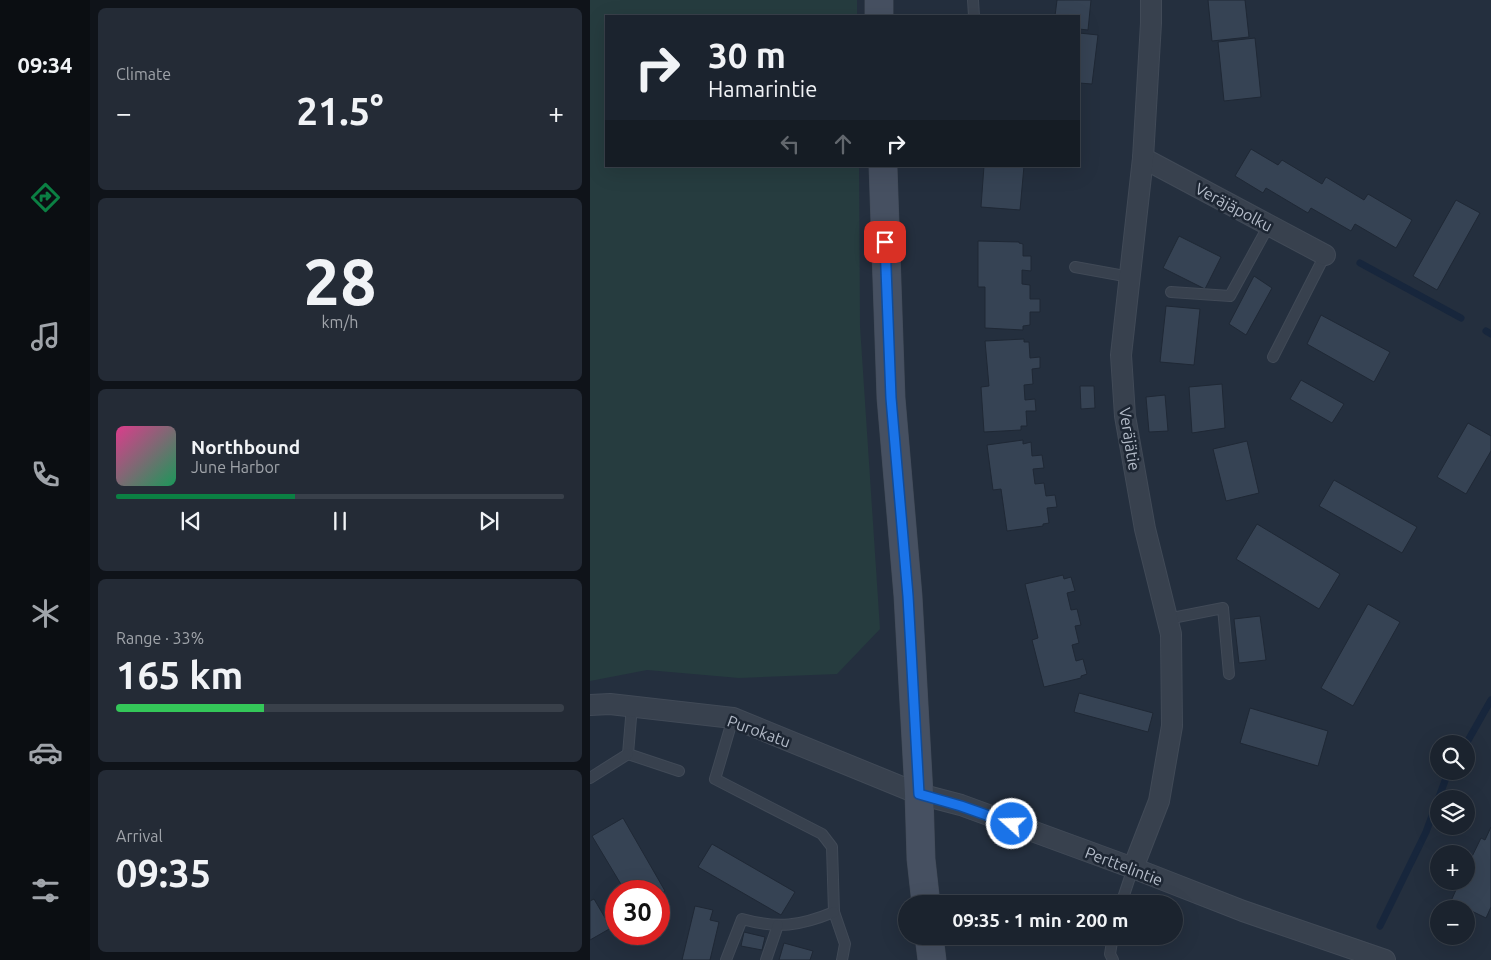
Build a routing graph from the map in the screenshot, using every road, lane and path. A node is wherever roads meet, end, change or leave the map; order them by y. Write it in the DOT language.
graph roads {
  1 [pos="879,0"];
  2 [pos="973,0"];
  3 [pos="1150,0"];
  4 [pos="879,15"];
  5 [pos="974,15"];
  6 [pos="1143,158"];
  7 [pos="883,167"];
  8 [pos="1269,225"];
  9 [pos="1325,255"];
  10 [pos="1075,267"];
  11 [pos="1130,277"];
  12 [pos="1170,292"];
  13 [pos="1273,357"];
  14 [pos="1167,619"];
  15 [pos="1230,674"];
  16 [pos="590,705"];
  17 [pos="632,706"];
  18 [pos="733,718"];
  19 [pos="628,754"];
  20 [pos="679,771"];
  21 [pos="590,778"];
  22 [pos="919,794"];
  23 [pos="1133,868"];
  24 [pos="925,895"];
  25 [pos="1124,895"];
  26 [pos="834,912"];
  27 [pos="778,925"];
  28 [pos="930,945"];
  29 [pos="1112,945"];
  30 [pos="726,960"];
  31 [pos="766,960"];
  32 [pos="842,960"];
  33 [pos="932,960"];
  34 [pos="1113,960"];
  35 [pos="1385,960"];
  1 -- 4 [label="street"];
  2 -- 5 [label="lane"];
  3 -- 6 [label="street, Veräjätie"];
  6 -- 8 [label="street, Veräjäpolku"];
  6 -- 11 [label="street, Veräjätie"];
  7 -- 22 [label="street"];
  8 -- 9 [label="street, Veräjäpolku"];
  8 -- 12 [label="lane"];
  9 -- 13 [label="lane"];
  10 -- 11 [label="lane"];
  11 -- 14 [label="street, Veräjätie"];
  14 -- 15 [label="lane"];
  14 -- 23 [label="street, Veräjätie"];
  16 -- 17 [label="street, Purokatu"];
  17 -- 18 [label="street, Purokatu"];
  17 -- 19 [label="lane"];
  18 -- 22 [label="street, Purokatu"];
  18 -- 26 [label="lane"];
  19 -- 20 [label="lane"];
  19 -- 21 [label="lane"];
  22 -- 23 [label="street, Perttelintie"];
  22 -- 24 [label="street"];
  23 -- 25 [label="lane"];
  23 -- 35 [label="street, Perttelintie"];
  26 -- 27 [label="lane"];
  26 -- 32 [label="lane"];
  27 -- 30 [label="lane"];
  27 -- 31 [label="lane"];
  28 -- 33 [label="street"];
  29 -- 34 [label="lane"];
}
